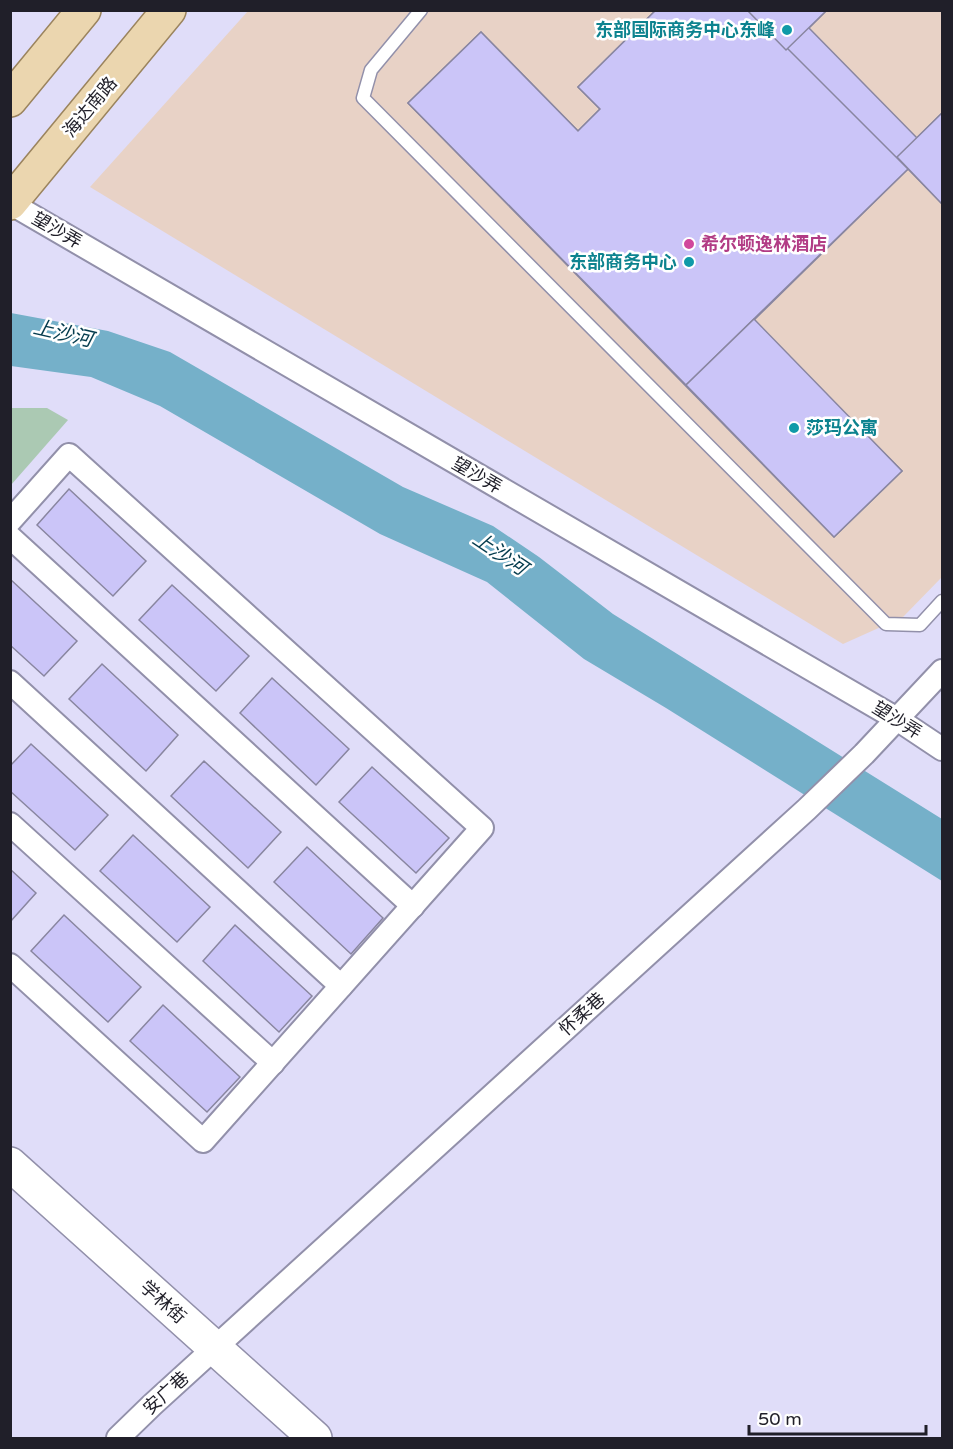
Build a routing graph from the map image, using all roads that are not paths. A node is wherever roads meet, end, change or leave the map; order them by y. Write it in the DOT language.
graph roads {
  1 [pos="84,10"];
  2 [pos="169,10"];
  3 [pos="421,10"];
  4 [pos="10,100"];
  5 [pos="10,203"];
  6 [pos="10,521"];
  7 [pos="10,537"];
  8 [pos="942,601"];
  9 [pos="942,671"];
  10 [pos="10,682"];
  11 [pos="897,719"];
  12 [pos="942,749"];
  13 [pos="10,824"];
  14 [pos="413,906"];
  15 [pos="10,965"];
  16 [pos="341,986"];
  17 [pos="273,1063"];
  18 [pos="10,1164"];
  19 [pos="215,1349"];
  20 [pos="118,1438"];
  21 [pos="315,1438"];
  1 -- 4 [label="main road"];
  2 -- 5 [label="main road, 海达南路"];
  3 -- 8 [label="lane"];
  5 -- 11 [label="street, 望沙弄"];
  6 -- 14 [label="street"];
  7 -- 14 [label="street"];
  9 -- 11 [label="street, 怀柔巷"];
  10 -- 16 [label="street"];
  11 -- 12 [label="street, 望沙弄"];
  11 -- 19 [label="street, 怀柔巷"];
  13 -- 17 [label="street"];
  14 -- 16 [label="street"];
  15 -- 17 [label="street"];
  16 -- 17 [label="street"];
  18 -- 19 [label="main road, 学林街"];
  19 -- 20 [label="street, 安广巷"];
  19 -- 21 [label="main road, 学林街"];
}
